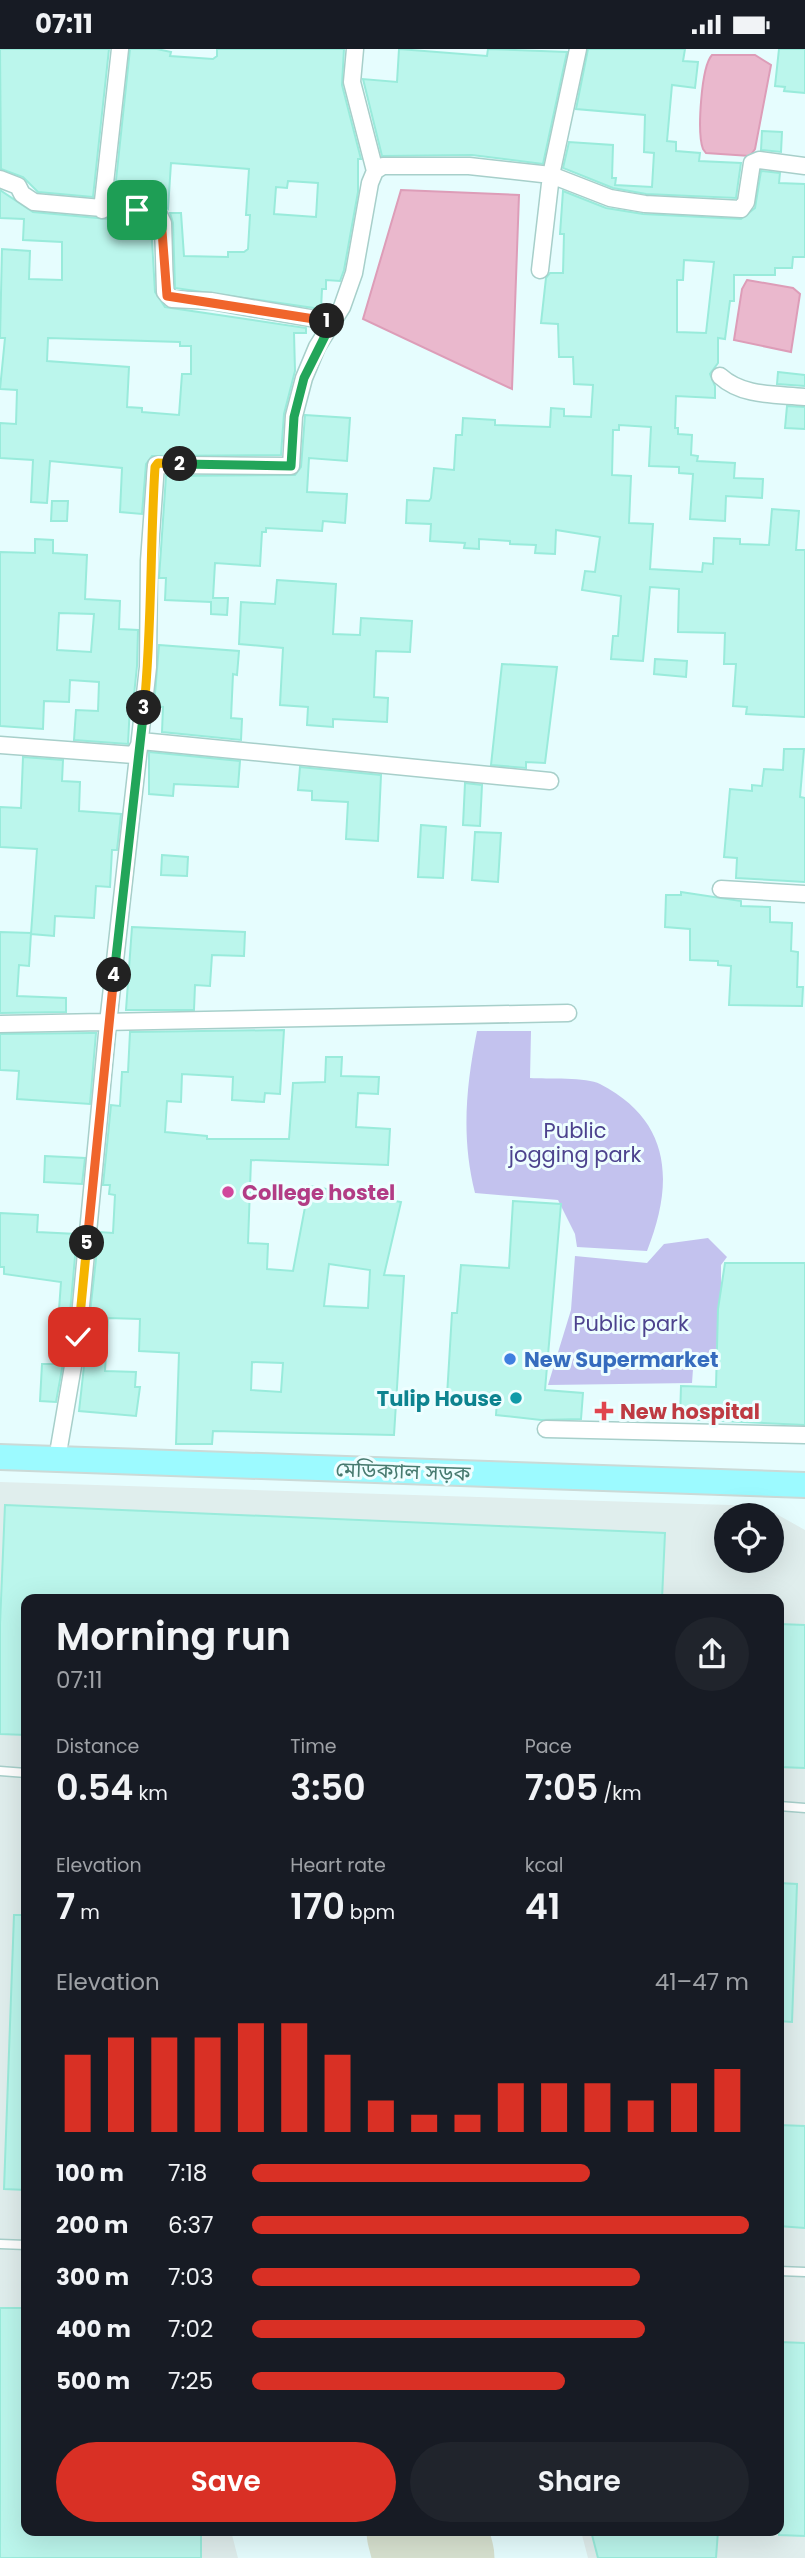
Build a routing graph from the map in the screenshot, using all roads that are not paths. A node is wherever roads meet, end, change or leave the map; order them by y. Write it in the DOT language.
graph roads {
  1 [pos="120,49"];
  2 [pos="355,49"];
  3 [pos="578,49"];
  4 [pos="805,166"];
  5 [pos="375,171"];
  6 [pos="551,175"];
  7 [pos="0,179"];
  8 [pos="102,211"];
  9 [pos="540,270"];
  10 [pos="332,322"];
  11 [pos="720,376"];
  12 [pos="805,397"];
  13 [pos="141,741"];
  14 [pos="0,745"];
  15 [pos="550,781"];
  16 [pos="721,889"];
  17 [pos="805,894"];
  18 [pos="568,1013"];
  19 [pos="108,1023"];
  20 [pos="0,1024"];
  21 [pos="546,1429"];
  22 [pos="805,1435"];
  23 [pos="0,1457"];
  24 [pos="57,1459"];
  25 [pos="805,1485"];
  26 [pos="0,1771"];
  27 [pos="21,1773"];
  28 [pos="784,1807"];
  29 [pos="805,1808"];
  30 [pos="0,2243"];
  31 [pos="21,2245"];
  32 [pos="784,2271"];
  33 [pos="805,2272"];
  1 -- 8 [label="street"];
  2 -- 5 [label="street"];
  3 -- 6 [label="street"];
  4 -- 6 [label="street"];
  5 -- 6 [label="street"];
  5 -- 10 [label="street"];
  6 -- 9 [label="street"];
  7 -- 8 [label="street"];
  8 -- 10 [label="street"];
  10 -- 13 [label="street"];
  11 -- 12 [label="street"];
  13 -- 14 [label="street"];
  13 -- 15 [label="street"];
  13 -- 19 [label="street"];
  16 -- 17 [label="street"];
  18 -- 19 [label="street"];
  19 -- 20 [label="street"];
  19 -- 24 [label="street"];
  21 -- 22 [label="street"];
  23 -- 24 [label="main road, মেডিক্যাল সড়ক"];
  24 -- 25 [label="main road, মেডিক্যাল সড়ক"];
  26 -- 27 [label="lane"];
  28 -- 29 [label="lane"];
  30 -- 31 [label="lane"];
  32 -- 33 [label="lane"];
}
